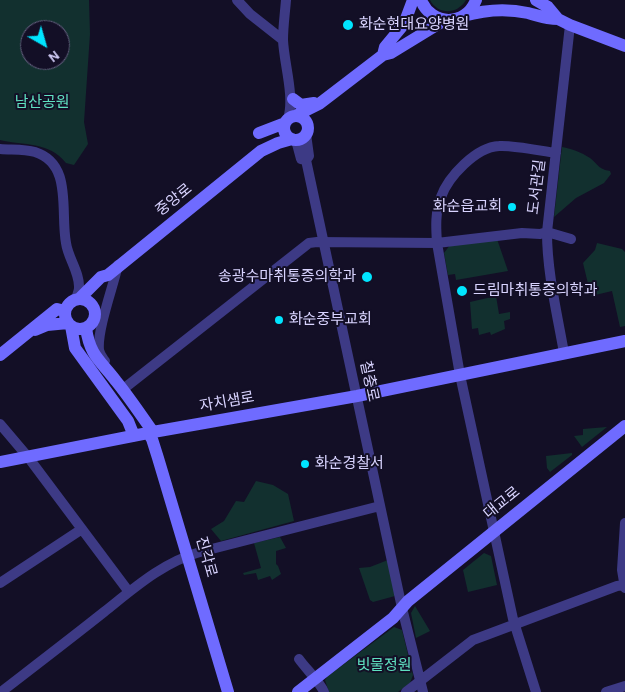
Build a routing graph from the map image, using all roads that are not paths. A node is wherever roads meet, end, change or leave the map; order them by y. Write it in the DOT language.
graph roads {
  1 [pos="237,0"];
  2 [pos="286,0"];
  3 [pos="476,0"];
  4 [pos="536,0"];
  5 [pos="414,1"];
  6 [pos="463,16"];
  7 [pos="445,20"];
  8 [pos="564,22"];
  9 [pos="283,40"];
  10 [pos="625,46"];
  11 [pos="383,55"];
  12 [pos="291,96"];
  13 [pos="319,104"];
  14 [pos="293,126"];
  15 [pos="259,133"];
  16 [pos="262,148"];
  17 [pos="0,149"];
  18 [pos="556,153"];
  19 [pos="547,232"];
  20 [pos="571,239"];
  21 [pos="324,242"];
  22 [pos="437,243"];
  23 [pos="118,266"];
  24 [pos="108,274"];
  25 [pos="78,299"];
  26 [pos="94,308"];
  27 [pos="68,320"];
  28 [pos="86,328"];
  29 [pos="625,341"];
  30 [pos="564,353"];
  31 [pos="0,355"];
  32 [pos="460,375"];
  33 [pos="115,379"];
  34 [pos="122,390"];
  35 [pos="357,396"];
  36 [pos="0,424"];
  37 [pos="625,426"];
  38 [pos="150,432"];
  39 [pos="134,436"];
  40 [pos="28,457"];
  41 [pos="0,462"];
  42 [pos="380,506"];
  43 [pos="625,523"];
  44 [pos="82,529"];
  45 [pos="494,530"];
  46 [pos="189,555"];
  47 [pos="0,583"];
  48 [pos="625,587"];
  49 [pos="129,592"];
  50 [pos="402,608"];
  51 [pos="515,625"];
  52 [pos="299,659"];
  53 [pos="314,680"];
  54 [pos="420,680"];
  55 [pos="625,686"];
  56 [pos="2,692"];
  57 [pos="228,692"];
  58 [pos="298,692"];
  59 [pos="324,692"];
  60 [pos="406,692"];
  61 [pos="422,692"];
  62 [pos="536,692"];
  63 [pos="606,692"];
  1 -- 9 [label="street"];
  2 -- 9 [label="street"];
  3 -- 6 [label="street"];
  4 -- 8 [label="street"];
  5 -- 7 [label="street"];
  5 -- 11 [label="street"];
  6 -- 7 [label="street"];
  6 -- 8 [label="street"];
  7 -- 11 [label="street"];
  8 -- 10 [label="street"];
  8 -- 18 [label="street, 도서관길"];
  9 -- 12 [label="street"];
  11 -- 13 [label="street"];
  12 -- 13 [label="street"];
  12 -- 14 [label="street"];
  13 -- 14 [label="street"];
  14 -- 15 [label="street"];
  14 -- 16 [label="street, 중앙로"];
  14 -- 21 [label="street, 칠충로"];
  15 -- 16 [label="street"];
  16 -- 23 [label="street, 중앙로"];
  17 -- 25 [label="street"];
  18 -- 19 [label="street, 도서관길"];
  18 -- 22 [label="street"];
  19 -- 20 [label="street"];
  19 -- 22 [label="street"];
  19 -- 30 [label="street, 도서관길"];
  21 -- 22 [label="street"];
  21 -- 34 [label="street"];
  21 -- 35 [label="street, 칠충로"];
  22 -- 32 [label="street"];
  23 -- 24 [label="street, 중앙로"];
  23 -- 33 [label="street"];
  24 -- 25 [label="street, 중앙로"];
  24 -- 26 [label="street, 중앙로"];
  25 -- 26 [label="street"];
  25 -- 27 [label="street"];
  26 -- 28 [label="street"];
  27 -- 28 [label="street"];
  27 -- 31 [label="street"];
  27 -- 39 [label="street"];
  28 -- 33 [label="street, 진각로"];
  29 -- 30 [label="street, 자치샘로"];
  30 -- 32 [label="street, 자치샘로"];
  32 -- 35 [label="street, 자치샘로"];
  32 -- 45 [label="street"];
  33 -- 34 [label="street, 진각로"];
  34 -- 38 [label="street, 진각로"];
  35 -- 38 [label="street, 자치샘로"];
  35 -- 42 [label="street, 칠충로"];
  36 -- 40 [label="street"];
  37 -- 45 [label="street, 대교로"];
  38 -- 39 [label="street, 자치샘로"];
  38 -- 46 [label="street, 진각로"];
  39 -- 40 [label="street, 자치샘로"];
  40 -- 41 [label="street, 자치샘로"];
  40 -- 44 [label="street"];
  42 -- 46 [label="street"];
  42 -- 50 [label="street, 칠충로"];
  43 -- 48 [label="street"];
  44 -- 47 [label="street"];
  44 -- 49 [label="street"];
  45 -- 50 [label="street, 대교로"];
  45 -- 51 [label="street"];
  46 -- 49 [label="street"];
  46 -- 57 [label="street, 진각로"];
  48 -- 51 [label="street"];
  49 -- 56 [label="street"];
  50 -- 53 [label="street, 대교로"];
  50 -- 54 [label="street"];
  51 -- 54 [label="street"];
  51 -- 62 [label="street"];
  52 -- 53 [label="street"];
  53 -- 58 [label="street, 대교로"];
  53 -- 59 [label="street"];
  54 -- 60 [label="street"];
  54 -- 61 [label="street"];
  55 -- 63 [label="street"];
}
